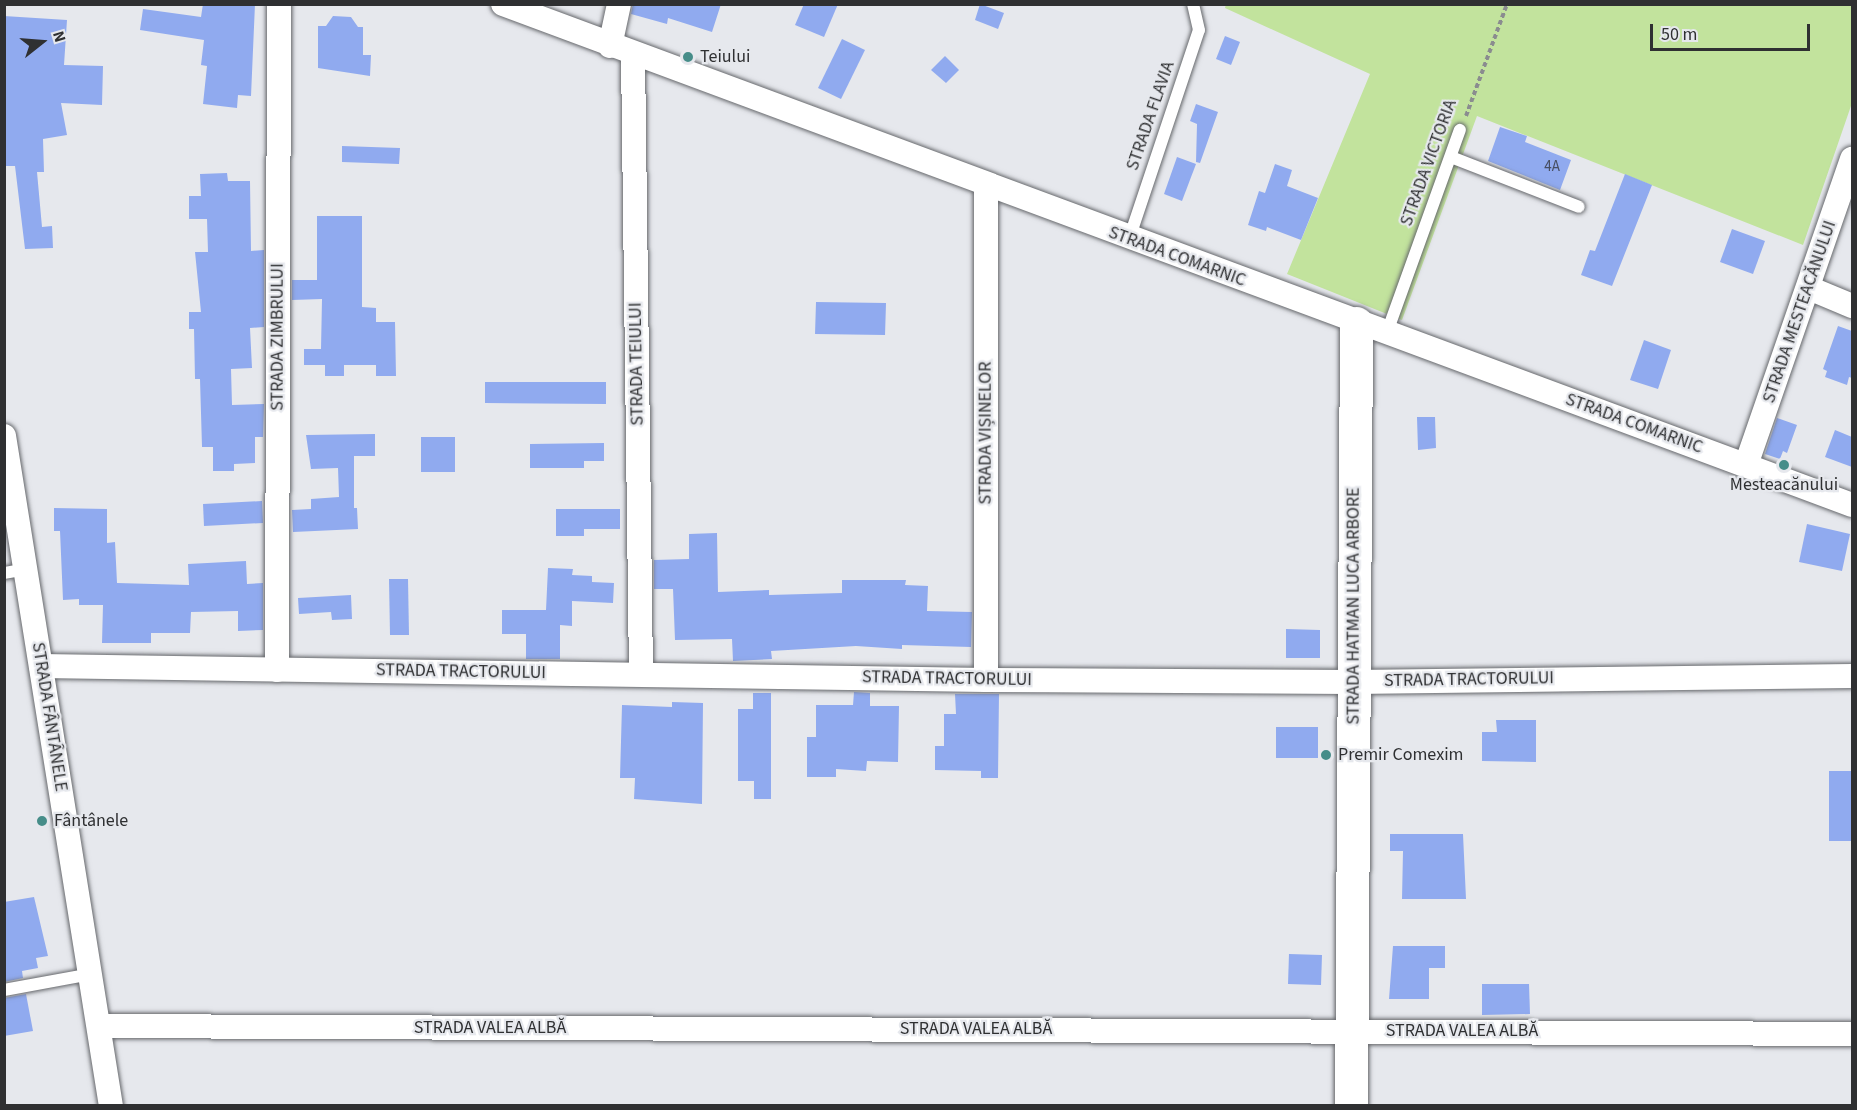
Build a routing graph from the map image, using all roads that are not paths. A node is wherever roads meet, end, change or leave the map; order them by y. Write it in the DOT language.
graph roads {
  1 [pos="279,4"];
  2 [pos="503,4"];
  3 [pos="619,4"];
  4 [pos="1193,4"];
  5 [pos="610,46"];
  6 [pos="633,55"];
  7 [pos="1460,130"];
  8 [pos="1451,157"];
  9 [pos="1851,167"];
  10 [pos="986,186"];
  11 [pos="1579,207"];
  12 [pos="1129,238"];
  13 [pos="1809,288"];
  14 [pos="1852,306"];
  15 [pos="1371,329"];
  16 [pos="4,436"];
  17 [pos="1746,465"];
  18 [pos="1852,505"];
  19 [pos="15,571"];
  20 [pos="41,666"];
  21 [pos="277,670"];
  22 [pos="641,674"];
  23 [pos="1852,676"];
  24 [pos="986,680"];
  25 [pos="1353,682"];
  26 [pos="91,974"];
  27 [pos="4,990"];
  28 [pos="99,1026"];
  29 [pos="1352,1031"];
  30 [pos="1852,1034"];
  31 [pos="111,1106"];
  32 [pos="1351,1106"];
  1 -- 21 [label="street, STRADA ZIMBRULUI"];
  2 -- 5 [label="street, STRADA COMARNIC"];
  3 -- 5 [label="street"];
  4 -- 12 [label="lane, STRADA FLAVIA"];
  5 -- 6 [label="street, STRADA COMARNIC"];
  6 -- 10 [label="street, STRADA COMARNIC"];
  6 -- 22 [label="street, STRADA TEIULUI"];
  7 -- 8 [label="lane, STRADA VICTORIA"];
  8 -- 11 [label="lane"];
  8 -- 15 [label="lane, STRADA VICTORIA"];
  9 -- 13 [label="street, STRADA MESTEACĂNULUI"];
  10 -- 12 [label="street, STRADA COMARNIC"];
  10 -- 24 [label="street, STRADA VIȘINELOR"];
  12 -- 15 [label="street, STRADA COMARNIC"];
  13 -- 14 [label="street"];
  13 -- 17 [label="street, STRADA MESTEACĂNULUI"];
  15 -- 17 [label="street, STRADA COMARNIC"];
  15 -- 25 [label="street, STRADA HATMAN LUCA ARBORE"];
  16 -- 19 [label="street, STRADA FÂNTÂNELE"];
  17 -- 18 [label="street, STRADA COMARNIC"];
  19 -- 20 [label="street, STRADA FÂNTÂNELE"];
  20 -- 21 [label="street, STRADA TRACTORULUI"];
  20 -- 26 [label="street, STRADA FÂNTÂNELE"];
  21 -- 22 [label="street, STRADA TRACTORULUI"];
  22 -- 24 [label="street, STRADA TRACTORULUI"];
  23 -- 25 [label="street, STRADA TRACTORULUI"];
  24 -- 25 [label="street, STRADA TRACTORULUI"];
  25 -- 29 [label="street, STRADA HATMAN LUCA ARBORE"];
  26 -- 27 [label="lane"];
  26 -- 28 [label="street, STRADA FÂNTÂNELE"];
  28 -- 29 [label="street, STRADA VALEA ALBĂ"];
  28 -- 31 [label="street, STRADA FÂNTÂNELE"];
  29 -- 30 [label="street, STRADA VALEA ALBĂ"];
  29 -- 32 [label="street, STRADA HATMAN LUCA ARBORE"];
}
